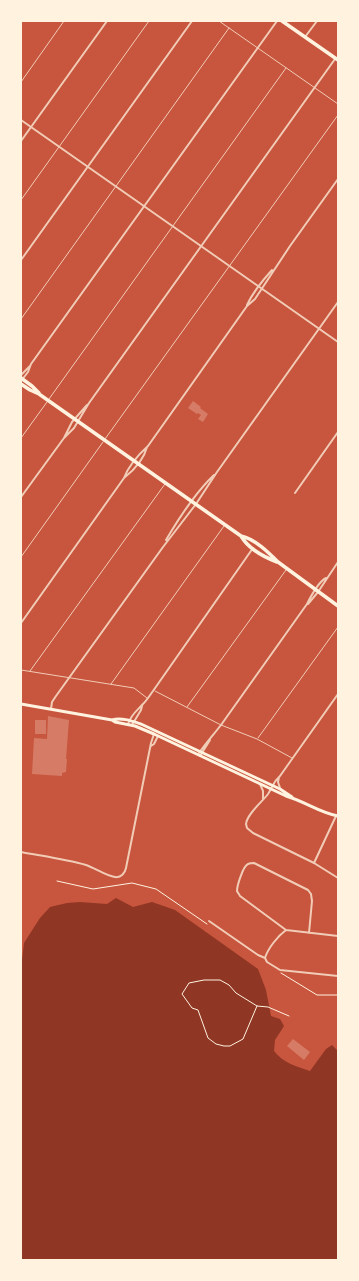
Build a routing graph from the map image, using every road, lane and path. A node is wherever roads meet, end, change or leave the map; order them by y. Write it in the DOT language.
graph roads {
  1 [pos="64,21"];
  2 [pos="107,21"];
  3 [pos="149,21"];
  4 [pos="192,21"];
  5 [pos="219,21"];
  6 [pos="277,21"];
  7 [pos="282,21"];
  8 [pos="317,21"];
  9 [pos="229,28"];
  10 [pos="306,37"];
  11 [pos="258,48"];
  12 [pos="337,59"];
  13 [pos="286,68"];
  14 [pos="21,82"];
  15 [pos="315,88"];
  16 [pos="338,104"];
  17 [pos="338,115"];
  18 [pos="21,120"];
  19 [pos="31,127"];
  20 [pos="21,141"];
  21 [pos="59,147"];
  22 [pos="88,167"];
  23 [pos="338,178"];
  24 [pos="116,186"];
  25 [pos="21,200"];
  26 [pos="144,206"];
  27 [pos="173,226"];
  28 [pos="201,246"];
  29 [pos="21,260"];
  30 [pos="230,266"];
  31 [pos="274,268"];
  32 [pos="259,286"];
  33 [pos="262,289"];
  34 [pos="338,302"];
  35 [pos="247,306"];
  36 [pos="21,319"];
  37 [pos="319,328"];
  38 [pos="338,342"];
  39 [pos="21,379"];
  40 [pos="48,400"];
  41 [pos="77,420"];
  42 [pos="338,432"];
  43 [pos="21,438"];
  44 [pos="64,438"];
  45 [pos="105,440"];
  46 [pos="148,446"];
  47 [pos="134,460"];
  48 [pos="138,463"];
  49 [pos="124,478"];
  50 [pos="165,482"];
  51 [pos="295,493"];
  52 [pos="21,497"];
  53 [pos="194,502"];
  54 [pos="225,525"];
  55 [pos="241,536"];
  56 [pos="163,546"];
  57 [pos="253,548"];
  58 [pos="21,557"];
  59 [pos="278,562"];
  60 [pos="338,562"];
  61 [pos="287,569"];
  62 [pos="317,591"];
  63 [pos="338,606"];
  64 [pos="21,623"];
  65 [pos="338,627"];
  66 [pos="21,670"];
  67 [pos="30,672"];
  68 [pos="69,678"];
  69 [pos="111,684"];
  70 [pos="153,691"];
  71 [pos="338,694"];
  72 [pos="147,698"];
  73 [pos="21,704"];
  74 [pos="142,706"];
  75 [pos="187,707"];
  76 [pos="50,709"];
  77 [pos="112,720"];
  78 [pos="130,720"];
  79 [pos="128,724"];
  80 [pos="133,724"];
  81 [pos="221,725"];
  82 [pos="154,732"];
  83 [pos="158,734"];
  84 [pos="257,739"];
  85 [pos="151,746"];
  86 [pos="200,754"];
  87 [pos="292,758"];
  88 [pos="280,776"];
  89 [pos="260,784"];
  90 [pos="271,787"];
  91 [pos="280,789"];
  92 [pos="263,798"];
  93 [pos="294,798"];
  94 [pos="337,816"];
  95 [pos="21,852"];
  96 [pos="314,863"];
  97 [pos="338,878"];
  98 [pos="57,881"];
  99 [pos="209,921"];
  100 [pos="208,924"];
  101 [pos="286,930"];
  102 [pos="309,933"];
  103 [pos="338,936"];
  104 [pos="265,958"];
  105 [pos="281,973"];
  106 [pos="338,976"];
  107 [pos="338,995"];
  108 [pos="257,1006"];
  109 [pos="289,1016"];
  1 -- 14 [label="lane"];
  2 -- 19 [label="street"];
  3 -- 21 [label="lane"];
  4 -- 22 [label="street"];
  5 -- 9 [label="lane"];
  6 -- 11 [label="street"];
  7 -- 10 [label="main road"];
  8 -- 10 [label="street"];
  9 -- 11 [label="lane"];
  9 -- 24 [label="lane"];
  10 -- 12 [label="main road"];
  11 -- 13 [label="lane"];
  11 -- 26 [label="street"];
  12 -- 15 [label="street"];
  13 -- 15 [label="lane"];
  13 -- 27 [label="lane"];
  15 -- 16 [label="lane"];
  15 -- 28 [label="street"];
  17 -- 30 [label="lane"];
  18 -- 19 [label="street"];
  19 -- 20 [label="street"];
  19 -- 21 [label="street"];
  21 -- 22 [label="street"];
  21 -- 25 [label="lane"];
  22 -- 24 [label="street"];
  22 -- 29 [label="street"];
  23 -- 31 [label="street"];
  24 -- 26 [label="street"];
  24 -- 36 [label="lane"];
  26 -- 27 [label="street"];
  26 -- 39 [label="street"];
  27 -- 28 [label="street"];
  27 -- 40 [label="lane"];
  28 -- 30 [label="street"];
  28 -- 41 [label="street"];
  30 -- 32 [label="street"];
  30 -- 45 [label="lane"];
  31 -- 32 [label="street"];
  31 -- 33 [label="street"];
  32 -- 33 [label="street"];
  32 -- 35 [label="street"];
  33 -- 35 [label="street"];
  33 -- 37 [label="street"];
  34 -- 37 [label="street"];
  35 -- 46 [label="street"];
  37 -- 38 [label="street"];
  37 -- 53 [label="street"];
  39 -- 40 [label="main road"];
  40 -- 41 [label="main road"];
  40 -- 43 [label="lane"];
  41 -- 44 [label="street"];
  41 -- 44 [label="street"];
  41 -- 45 [label="main road"];
  42 -- 51 [label="street"];
  44 -- 52 [label="street"];
  45 -- 47 [label="main road"];
  45 -- 58 [label="lane"];
  46 -- 47 [label="street"];
  46 -- 48 [label="street"];
  47 -- 48 [label="main road"];
  47 -- 49 [label="street"];
  48 -- 49 [label="street"];
  48 -- 50 [label="main road"];
  49 -- 64 [label="street"];
  50 -- 53 [label="main road"];
  50 -- 67 [label="lane"];
  53 -- 54 [label="main road"];
  53 -- 56 [label="street"];
  53 -- 56 [label="street"];
  54 -- 55 [label="main road"];
  54 -- 69 [label="lane"];
  55 -- 57 [label="main road"];
  55 -- 59 [label="main road"];
  56 -- 68 [label="street"];
  57 -- 59 [label="main road"];
  57 -- 70 [label="street"];
  59 -- 61 [label="main road"];
  60 -- 62 [label="street"];
  61 -- 62 [label="main road"];
  61 -- 75 [label="lane"];
  62 -- 63 [label="main road"];
  62 -- 81 [label="street"];
  65 -- 84 [label="lane"];
  66 -- 67 [label="lane"];
  67 -- 68 [label="lane"];
  68 -- 69 [label="lane"];
  68 -- 76 [label="street"];
  69 -- 72 [label="lane"];
  70 -- 72 [label="street"];
  70 -- 75 [label="lane"];
  71 -- 87 [label="street"];
  72 -- 74 [label="street"];
  73 -- 76 [label="main road"];
  74 -- 78 [label="street"];
  74 -- 80 [label="street"];
  75 -- 81 [label="lane"];
  76 -- 77 [label="main road"];
  77 -- 78 [label="main road"];
  77 -- 79 [label="main road"];
  78 -- 79 [label="street"];
  78 -- 80 [label="main road"];
  79 -- 80 [label="main road"];
  80 -- 82 [label="main road"];
  81 -- 84 [label="lane"];
  81 -- 86 [label="street"];
  82 -- 83 [label="main road"];
  82 -- 85 [label="street"];
  83 -- 85 [label="street"];
  83 -- 86 [label="main road"];
  84 -- 87 [label="lane"];
  85 -- 95 [label="street"];
  86 -- 89 [label="main road"];
  86 -- 90 [label="main road"];
  87 -- 88 [label="street"];
  88 -- 90 [label="street"];
  88 -- 91 [label="street"];
  89 -- 90 [label="main road"];
  89 -- 92 [label="street"];
  90 -- 91 [label="main road"];
  90 -- 92 [label="street"];
  90 -- 93 [label="main road"];
  91 -- 93 [label="main road"];
  92 -- 96 [label="street"];
  93 -- 94 [label="main road"];
  94 -- 96 [label="street"];
  96 -- 97 [label="street"];
  98 -- 100 [label="path"];
  99 -- 104 [label="street"];
  101 -- 102 [label="street"];
  101 -- 102 [label="street"];
  101 -- 104 [label="street"];
  102 -- 103 [label="street"];
  104 -- 106 [label="street"];
  105 -- 107 [label="path"];
  108 -- 108 [label="path"];
  108 -- 109 [label="path"];
}
